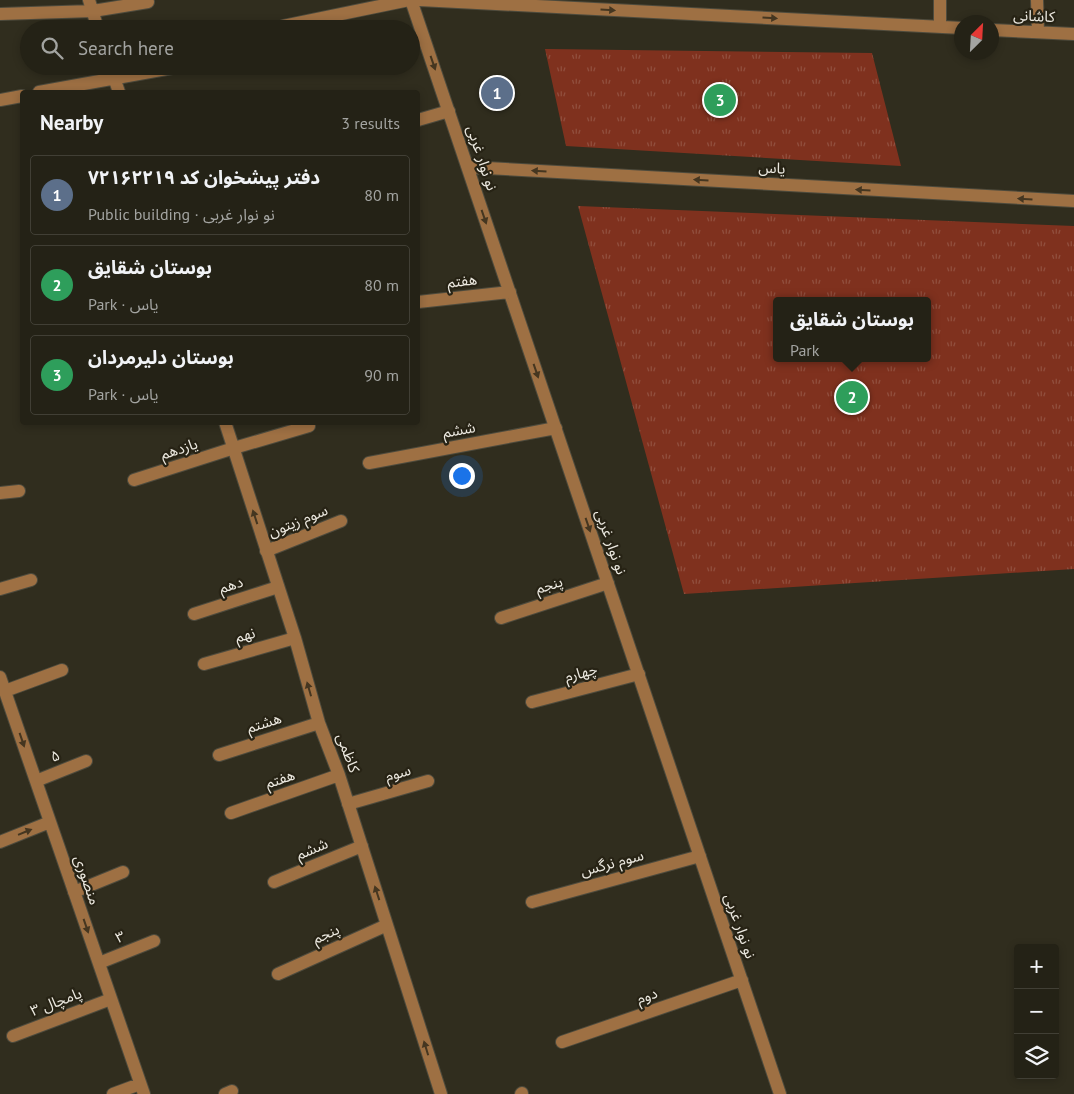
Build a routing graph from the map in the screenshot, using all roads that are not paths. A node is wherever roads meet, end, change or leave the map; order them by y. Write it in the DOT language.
graph roads {
  1 [pos="410,0"];
  2 [pos="420,0"];
  3 [pos="940,0"];
  4 [pos="1037,0"];
  5 [pos="148,2"];
  6 [pos="91,5"];
  7 [pos="0,14"];
  8 [pos="95,20"];
  9 [pos="312,20"];
  10 [pos="417,20"];
  11 [pos="940,27"];
  12 [pos="954,28"];
  13 [pos="420,29"];
  14 [pos="999,30"];
  15 [pos="1038,32"];
  16 [pos="1074,34"];
  17 [pos="101,75"];
  18 [pos="113,75"];
  19 [pos="46,90"];
  20 [pos="118,90"];
  21 [pos="20,96"];
  22 [pos="0,100"];
  23 [pos="449,112"];
  24 [pos="420,119"];
  25 [pos="468,168"];
  26 [pos="1074,201"];
  27 [pos="510,292"];
  28 [pos="420,302"];
  29 [pos="226,425"];
  30 [pos="309,426"];
  31 [pos="556,428"];
  32 [pos="234,448"];
  33 [pos="369,463"];
  34 [pos="134,480"];
  35 [pos="19,491"];
  36 [pos="0,494"];
  37 [pos="341,521"];
  38 [pos="266,551"];
  39 [pos="31,580"];
  40 [pos="608,583"];
  41 [pos="278,587"];
  42 [pos="0,589"];
  43 [pos="194,614"];
  44 [pos="500,618"];
  45 [pos="295,638"];
  46 [pos="204,664"];
  47 [pos="62,670"];
  48 [pos="639,674"];
  49 [pos="0,677"];
  50 [pos="5,691"];
  51 [pos="532,702"];
  52 [pos="12,713"];
  53 [pos="0,718"];
  54 [pos="319,723"];
  55 [pos="219,755"];
  56 [pos="86,761"];
  57 [pos="339,776"];
  58 [pos="36,781"];
  59 [pos="428,781"];
  60 [pos="348,804"];
  61 [pos="231,813"];
  62 [pos="50,822"];
  63 [pos="0,842"];
  64 [pos="362,846"];
  65 [pos="700,856"];
  66 [pos="123,872"];
  67 [pos="274,882"];
  68 [pos="74,892"];
  69 [pos="532,902"];
  70 [pos="387,925"];
  71 [pos="154,941"];
  72 [pos="98,963"];
  73 [pos="278,974"];
  74 [pos="742,980"];
  75 [pos="111,998"];
  76 [pos="13,1036"];
  77 [pos="562,1042"];
  78 [pos="142,1089"];
  79 [pos="113,1094"];
  80 [pos="441,1094"];
  81 [pos="780,1094"];
  1 -- 9 [label="street"];
  1 -- 10 [label="street, نو نوار غربی, one-way"];
  2 -- 11 [label="street, one-way"];
  3 -- 11 [label="street"];
  4 -- 15 [label="street"];
  5 -- 6 [label="street"];
  6 -- 7 [label="street"];
  6 -- 8 [label="street"];
  11 -- 12 [label="street"];
  13 -- 23 [label="street, نو نوار غربی, one-way"];
  14 -- 15 [label="street, کاشانی"];
  15 -- 16 [label="street, کاشانی"];
  17 -- 19 [label="street"];
  18 -- 20 [label="street"];
  21 -- 22 [label="street"];
  23 -- 24 [label="street"];
  23 -- 25 [label="street, نو نوار غربی"];
  26 -- 25 [label="street, یاس, one-way"];
  25 -- 27 [label="street, نو نوار غربی, one-way"];
  27 -- 28 [label="street, هفتم"];
  27 -- 31 [label="street, نو نوار غربی, one-way"];
  29 -- 32 [label="street, کاظمی"];
  30 -- 32 [label="street"];
  31 -- 33 [label="street, ششم"];
  31 -- 40 [label="street, نو نوار غربی, one-way"];
  32 -- 34 [label="street, یازدهم"];
  38 -- 32 [label="street, کاظمی, one-way"];
  35 -- 36 [label="street"];
  37 -- 38 [label="street, سوم زیتون"];
  38 -- 41 [label="street, کاظمی"];
  39 -- 42 [label="street"];
  40 -- 44 [label="street, پنجم"];
  40 -- 48 [label="street, نو نوار غربی"];
  41 -- 43 [label="street, دهم"];
  41 -- 45 [label="street, کاظمی"];
  45 -- 46 [label="street, نهم"];
  54 -- 45 [label="street, کاظمی, one-way"];
  47 -- 50 [label="street"];
  48 -- 51 [label="street, چهارم"];
  48 -- 65 [label="street, نو نوار غربی"];
  49 -- 50 [label="street, منصوری"];
  50 -- 52 [label="street, منصوری"];
  52 -- 53 [label="street"];
  52 -- 58 [label="street, منصوری, one-way"];
  54 -- 55 [label="street, هشتم"];
  54 -- 57 [label="street, کاظمی"];
  56 -- 58 [label="street, ۵"];
  57 -- 60 [label="street, کاظمی"];
  57 -- 61 [label="street, هفتم"];
  58 -- 62 [label="street, منصوری"];
  59 -- 60 [label="street, سوم"];
  60 -- 64 [label="street, کاظمی"];
  63 -- 62 [label="street, one-way"];
  62 -- 68 [label="street, منصوری"];
  64 -- 67 [label="street, ششم"];
  70 -- 64 [label="street, کاظمی, one-way"];
  65 -- 69 [label="street, سوم نرگس"];
  65 -- 74 [label="street, نو نوار غربی"];
  66 -- 68 [label="street"];
  68 -- 72 [label="street, منصوری, one-way"];
  70 -- 73 [label="street, پنجم"];
  80 -- 70 [label="street, کاظمی, one-way"];
  71 -- 72 [label="street, ۳"];
  72 -- 75 [label="street, منصوری"];
  74 -- 77 [label="street, دوم"];
  74 -- 81 [label="street, نو نوار غربی"];
  75 -- 76 [label="street, ۳ پامچال"];
  75 -- 78 [label="street, منصوری"];
  78 -- 79 [label="street"];
}
